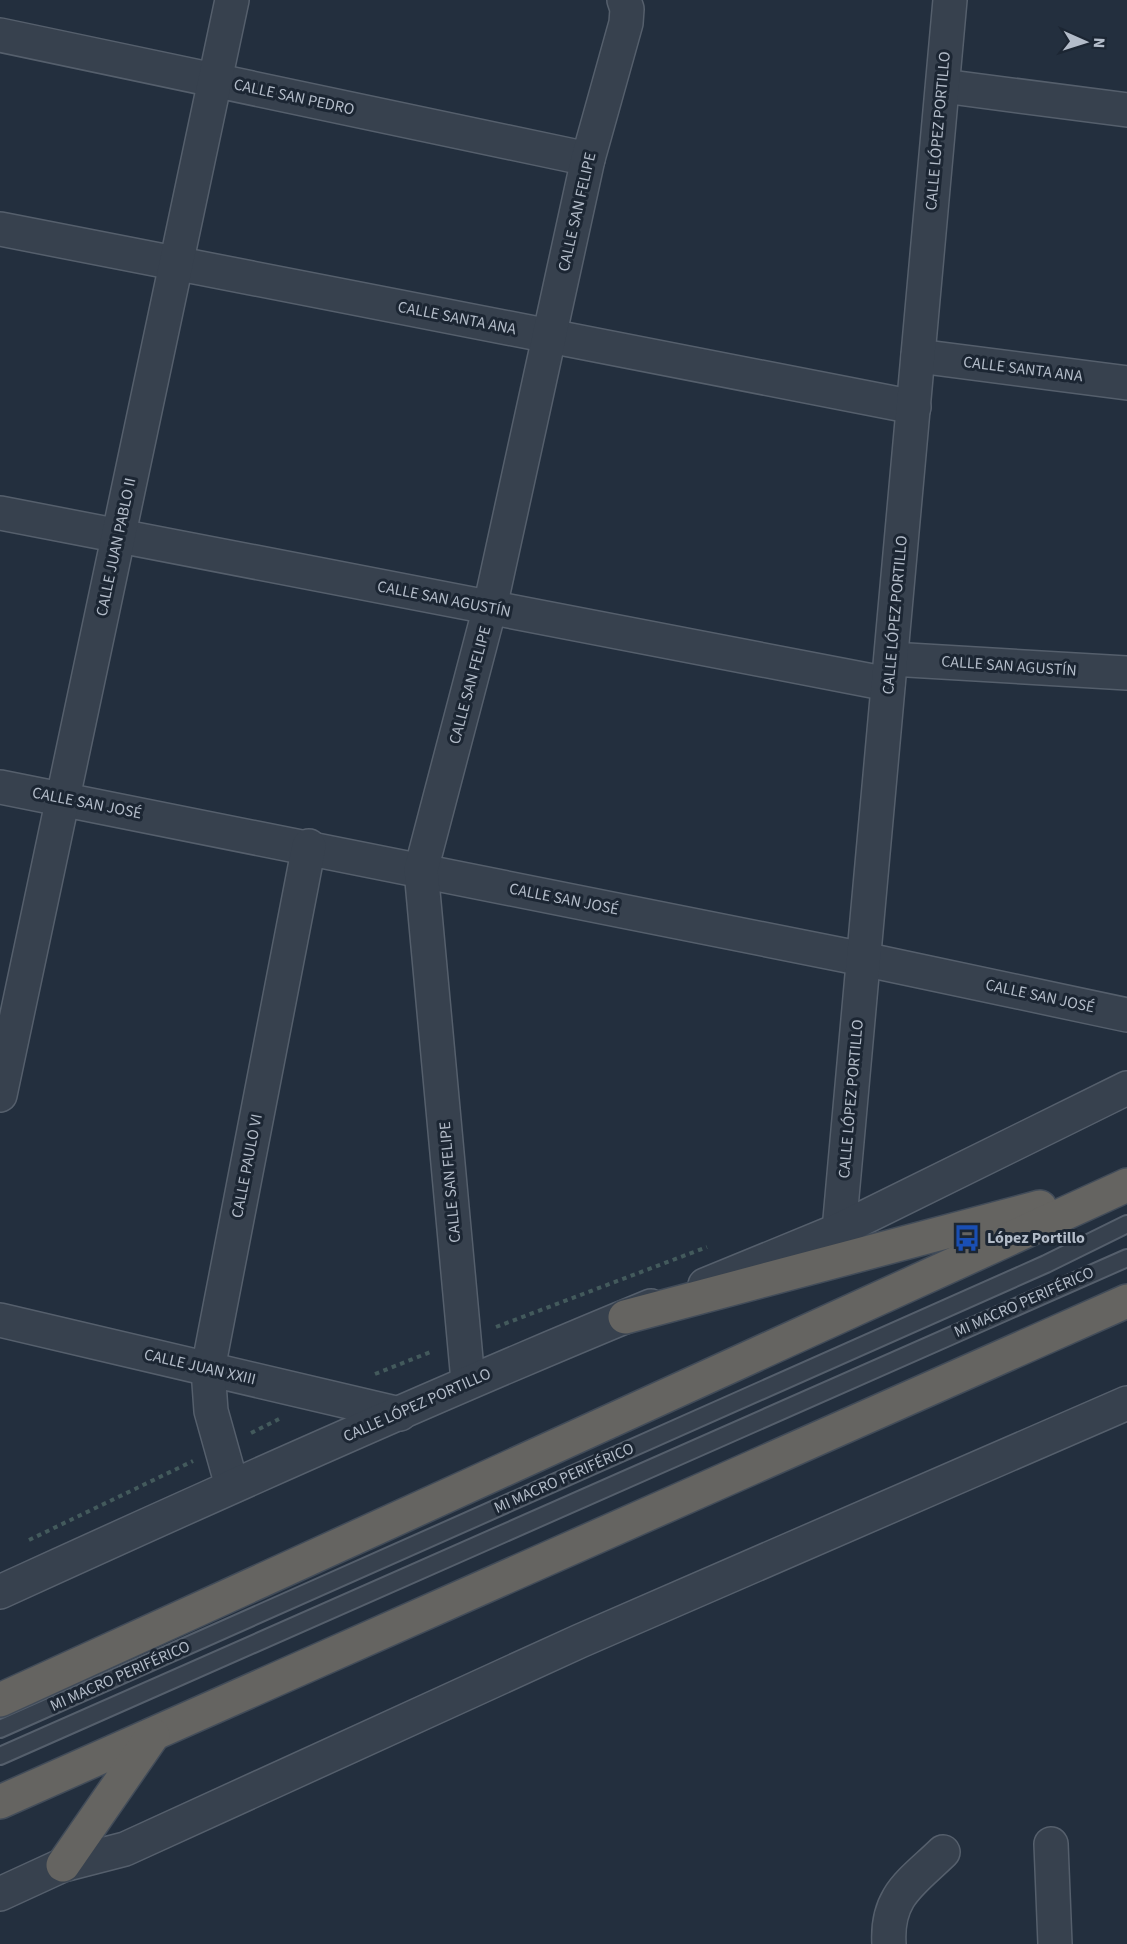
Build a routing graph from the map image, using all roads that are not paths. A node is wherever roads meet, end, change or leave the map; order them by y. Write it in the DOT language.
graph roads {
  1 [pos="232,0"];
  2 [pos="624,0"];
  3 [pos="950,0"];
  4 [pos="0,35"];
  5 [pos="215,80"];
  6 [pos="942,86"];
  7 [pos="1127,110"];
  8 [pos="588,159"];
  9 [pos="0,229"];
  10 [pos="176,264"];
  11 [pos="550,336"];
  12 [pos="918,356"];
  13 [pos="1127,383"];
  14 [pos="914,407"];
  15 [pos="0,513"];
  16 [pos="118,536"];
  17 [pos="490,608"];
  18 [pos="890,671"];
  19 [pos="1127,673"];
  20 [pos="0,787"];
  21 [pos="63,798"];
  22 [pos="309,846"];
  23 [pos="421,870"];
  24 [pos="863,959"];
  25 [pos="1127,1015"];
  26 [pos="1127,1088"];
  27 [pos="0,1095"];
  28 [pos="1127,1165"];
  29 [pos="1127,1185"];
  30 [pos="1093,1200"];
  31 [pos="1127,1224"];
  32 [pos="839,1230"];
  33 [pos="1127,1258"];
  34 [pos="1127,1301"];
  35 [pos="625,1317"];
  36 [pos="0,1320"];
  37 [pos="208,1369"];
  38 [pos="468,1381"];
  39 [pos="1127,1403"];
  40 [pos="400,1414"];
  41 [pos="232,1486"];
  42 [pos="0,1592"];
  43 [pos="0,1700"];
  44 [pos="0,1729"];
  45 [pos="153,1735"];
  46 [pos="0,1756"];
  47 [pos="0,1802"];
  48 [pos="1051,1844"];
  49 [pos="942,1852"];
  50 [pos="63,1865"];
  51 [pos="0,1894"];
  52 [pos="889,1944"];
  53 [pos="1055,1944"];
  1 -- 5 [label="street, CALLE JUAN PABLO II"];
  2 -- 8 [label="street, CALLE SAN FELIPE"];
  3 -- 6 [label="street, CALLE LÓPEZ PORTILLO"];
  4 -- 5 [label="street, CALLE SAN PEDRO"];
  5 -- 8 [label="street, CALLE SAN PEDRO"];
  5 -- 10 [label="street, CALLE JUAN PABLO II"];
  6 -- 7 [label="street"];
  6 -- 12 [label="street, CALLE LÓPEZ PORTILLO"];
  8 -- 11 [label="street, CALLE SAN FELIPE"];
  9 -- 10 [label="street, CALLE SANTA ANA"];
  10 -- 11 [label="street, CALLE SANTA ANA"];
  10 -- 16 [label="street, CALLE JUAN PABLO II"];
  11 -- 14 [label="street, CALLE SANTA ANA"];
  11 -- 17 [label="street, CALLE SAN FELIPE"];
  12 -- 13 [label="street, CALLE SANTA ANA"];
  12 -- 14 [label="street, CALLE LÓPEZ PORTILLO"];
  14 -- 18 [label="street, CALLE LÓPEZ PORTILLO"];
  15 -- 16 [label="street, CALLE SAN AGUSTÍN"];
  16 -- 17 [label="street, CALLE SAN AGUSTÍN"];
  16 -- 21 [label="street, CALLE JUAN PABLO II"];
  17 -- 18 [label="street, CALLE SAN AGUSTÍN"];
  17 -- 23 [label="street, CALLE SAN FELIPE"];
  18 -- 19 [label="street, CALLE SAN AGUSTÍN"];
  18 -- 24 [label="street, CALLE LÓPEZ PORTILLO"];
  20 -- 21 [label="street, CALLE SAN JOSÉ"];
  21 -- 22 [label="street, CALLE SAN JOSÉ"];
  21 -- 27 [label="street, CALLE JUAN PABLO II"];
  22 -- 23 [label="street, CALLE SAN JOSÉ"];
  22 -- 37 [label="street, CALLE PAULO VI"];
  23 -- 24 [label="street, CALLE SAN JOSÉ"];
  23 -- 38 [label="street, CALLE SAN FELIPE"];
  24 -- 25 [label="street, CALLE SAN JOSÉ"];
  24 -- 32 [label="street, CALLE LÓPEZ PORTILLO"];
  26 -- 32 [label="street, CALLE LÓPEZ PORTILLO"];
  28 -- 30 [label="highway"];
  29 -- 30 [label="highway"];
  30 -- 35 [label="highway"];
  30 -- 43 [label="highway"];
  31 -- 44 [label="lane, MI MACRO PERIFÉRICO"];
  32 -- 35 [label="street, CALLE LÓPEZ PORTILLO"];
  33 -- 46 [label="lane, MI MACRO PERIFÉRICO"];
  34 -- 45 [label="highway"];
  35 -- 38 [label="street, CALLE LÓPEZ PORTILLO"];
  36 -- 37 [label="street, CALLE JUAN XXIII"];
  37 -- 40 [label="street, CALLE JUAN XXIII"];
  37 -- 41 [label="street, CALLE PAULO VI"];
  38 -- 40 [label="street, CALLE LÓPEZ PORTILLO"];
  39 -- 50 [label="street"];
  40 -- 41 [label="street, CALLE LÓPEZ PORTILLO"];
  41 -- 42 [label="street, CALLE LÓPEZ PORTILLO"];
  45 -- 47 [label="highway"];
  45 -- 50 [label="highway"];
  48 -- 53 [label="street"];
  49 -- 52 [label="street"];
  50 -- 51 [label="street"];
}
